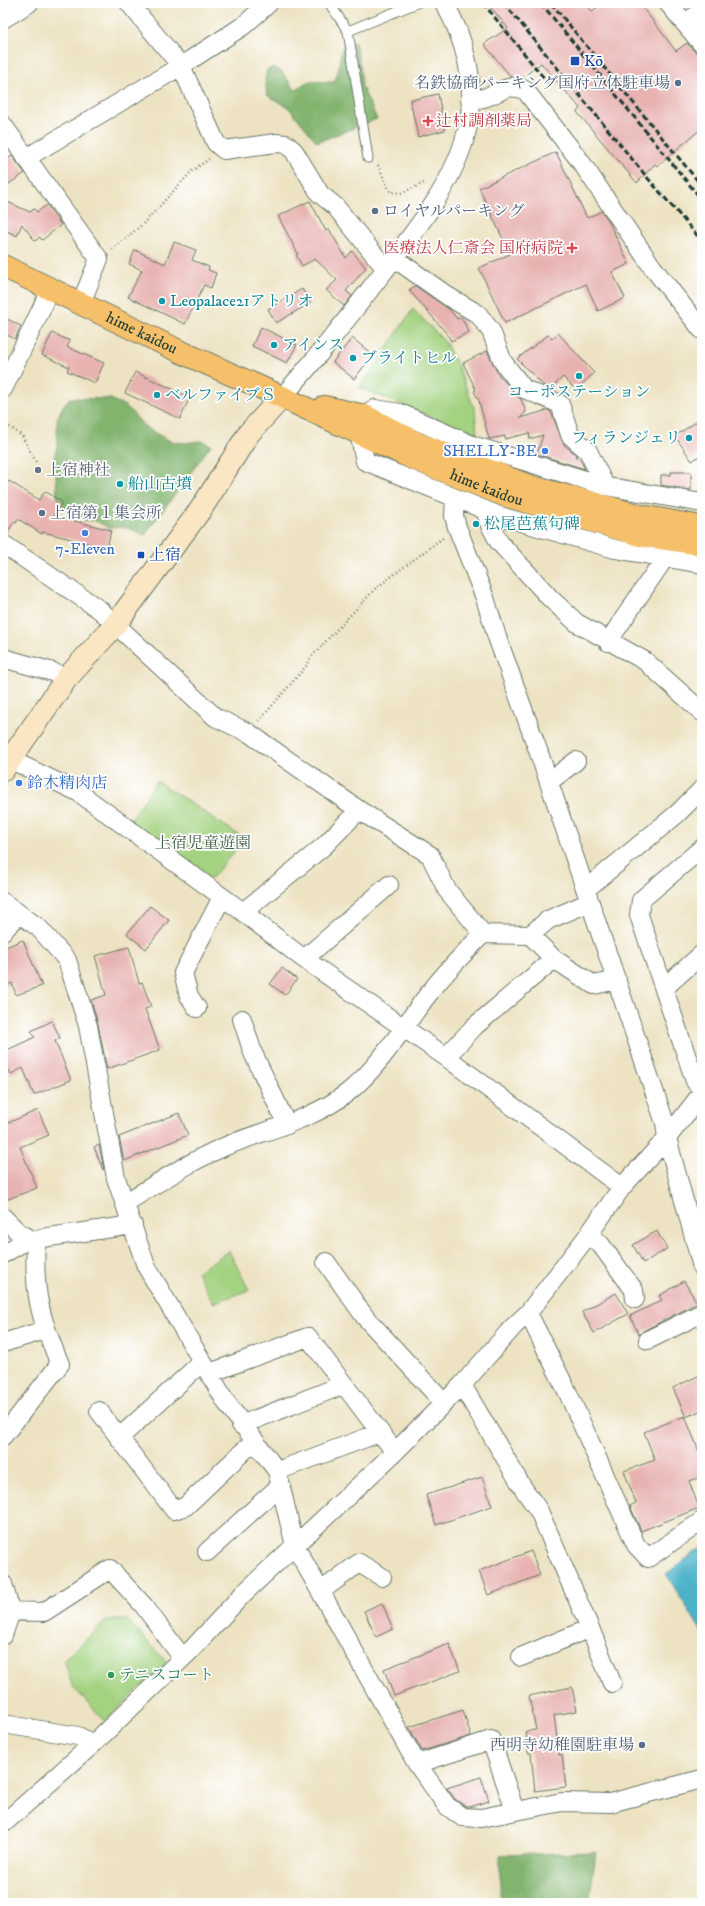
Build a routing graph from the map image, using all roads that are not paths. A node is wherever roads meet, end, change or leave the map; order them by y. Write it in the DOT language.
graph roads {
  1 [pos="29,3"];
  2 [pos="129,3"];
  3 [pos="269,3"];
  4 [pos="329,3"];
  5 [pos="417,3"];
  6 [pos="444,3"];
  7 [pos="668,3"];
  8 [pos="702,12"];
  9 [pos="3,19"];
  10 [pos="684,23"];
  11 [pos="348,31"];
  12 [pos="702,44"];
  13 [pos="181,66"];
  14 [pos="470,100"];
  15 [pos="3,125"];
  16 [pos="26,158"];
  17 [pos="368,158"];
  18 [pos="390,263"];
  19 [pos="3,266"];
  20 [pos="51,289"];
  21 [pos="81,303"];
  22 [pos="702,330"];
  23 [pos="3,389"];
  24 [pos="282,397"];
  25 [pos="362,425"];
  26 [pos="416,451"];
  27 [pos="605,486"];
  28 [pos="455,499"];
  29 [pos="702,503"];
  30 [pos="485,510"];
  31 [pos="702,527"];
  32 [pos="3,544"];
  33 [pos="702,544"];
  34 [pos="664,559"];
  35 [pos="702,564"];
  36 [pos="115,625"];
  37 [pos="608,642"];
  38 [pos="3,658"];
  39 [pos="66,679"];
  40 [pos="702,712"];
  41 [pos="576,761"];
  42 [pos="6,763"];
  43 [pos="549,782"];
  44 [pos="702,790"];
  45 [pos="359,810"];
  46 [pos="702,848"];
  47 [pos="390,885"];
  48 [pos="588,895"];
  49 [pos="222,897"];
  50 [pos="3,902"];
  51 [pos="243,912"];
  52 [pos="20,914"];
  53 [pos="3,931"];
  54 [pos="483,934"];
  55 [pos="530,935"];
  56 [pos="702,954"];
  57 [pos="304,959"];
  58 [pos="554,959"];
  59 [pos="617,980"];
  60 [pos="664,988"];
  61 [pos="197,1008"];
  62 [pos="242,1019"];
  63 [pos="405,1028"];
  64 [pos="446,1057"];
  65 [pos="702,1090"];
  66 [pos="702,1093"];
  67 [pos="287,1124"];
  68 [pos="667,1138"];
  69 [pos="622,1187"];
  70 [pos="125,1203"];
  71 [pos="3,1217"];
  72 [pos="132,1225"];
  73 [pos="589,1234"];
  74 [pos="33,1241"];
  75 [pos="3,1254"];
  76 [pos="326,1262"];
  77 [pos="702,1267"];
  78 [pos="635,1299"];
  79 [pos="528,1313"];
  80 [pos="702,1313"];
  81 [pos="45,1330"];
  82 [pos="648,1340"];
  83 [pos="3,1343"];
  84 [pos="206,1368"];
  85 [pos="343,1385"];
  86 [pos="462,1385"];
  87 [pos="443,1402"];
  88 [pos="99,1411"];
  89 [pos="241,1425"];
  90 [pos="379,1433"];
  91 [pos="3,1436"];
  92 [pos="119,1438"];
  93 [pos="253,1442"];
  94 [pos="395,1452"];
  95 [pos="279,1478"];
  96 [pos="702,1521"];
  97 [pos="295,1546"];
  98 [pos="207,1552"];
  99 [pos="382,1577"];
  100 [pos="3,1584"];
  101 [pos="321,1591"];
  102 [pos="7,1611"];
  103 [pos="590,1628"];
  104 [pos="3,1635"];
  105 [pos="182,1657"];
  106 [pos="521,1657"];
  107 [pos="612,1683"];
  108 [pos="3,1724"];
  109 [pos="93,1744"];
  110 [pos="417,1764"];
  111 [pos="702,1779"];
  112 [pos="515,1811"];
  113 [pos="3,1824"];
  1 -- 9 [label="street"];
  2 -- 13 [label="street"];
  3 -- 13 [label="street"];
  4 -- 11 [label="lane"];
  5 -- 11 [label="lane"];
  6 -- 14 [label="street"];
  7 -- 10 [label="street"];
  8 -- 10 [label="street"];
  10 -- 12 [label="street"];
  11 -- 17 [label="lane"];
  13 -- 16 [label="street"];
  13 -- 18 [label="street"];
  14 -- 18 [label="street"];
  14 -- 22 [label="street"];
  15 -- 16 [label="street"];
  16 -- 21 [label="street"];
  18 -- 24 [label="street"];
  18 -- 27 [label="street"];
  19 -- 20 [label="main road, hime kaidou"];
  20 -- 21 [label="main road, hime kaidou"];
  20 -- 23 [label="street"];
  21 -- 24 [label="main road, hime kaidou"];
  24 -- 25 [label="main road, hime kaidou"];
  24 -- 36 [label="street"];
  25 -- 26 [label="main road, hime kaidou"];
  25 -- 27 [label="street"];
  25 -- 28 [label="street"];
  26 -- 31 [label="main road, hime kaidou"];
  26 -- 33 [label="main road, hime kaidou"];
  27 -- 29 [label="street"];
  28 -- 30 [label="street"];
  28 -- 43 [label="street"];
  30 -- 34 [label="street"];
  30 -- 37 [label="street"];
  32 -- 36 [label="street"];
  34 -- 35 [label="street"];
  34 -- 37 [label="street"];
  36 -- 39 [label="street"];
  36 -- 45 [label="street"];
  37 -- 40 [label="street"];
  38 -- 39 [label="street"];
  39 -- 42 [label="street"];
  41 -- 43 [label="street"];
  42 -- 49 [label="street"];
  43 -- 48 [label="street"];
  44 -- 48 [label="street"];
  45 -- 51 [label="street"];
  45 -- 54 [label="street"];
  46 -- 60 [label="street"];
  47 -- 57 [label="street"];
  48 -- 55 [label="street"];
  48 -- 59 [label="street"];
  49 -- 51 [label="street"];
  49 -- 61 [label="street"];
  50 -- 52 [label="street"];
  51 -- 57 [label="street"];
  52 -- 53 [label="street"];
  52 -- 70 [label="street"];
  54 -- 55 [label="street"];
  54 -- 63 [label="street"];
  55 -- 58 [label="street"];
  56 -- 60 [label="street"];
  57 -- 63 [label="street"];
  58 -- 59 [label="street"];
  58 -- 64 [label="street"];
  59 -- 68 [label="street"];
  60 -- 65 [label="street"];
  62 -- 67 [label="street"];
  63 -- 64 [label="street"];
  63 -- 67 [label="street"];
  64 -- 69 [label="street"];
  66 -- 68 [label="street"];
  67 -- 70 [label="street"];
  68 -- 69 [label="street"];
  68 -- 77 [label="street"];
  69 -- 73 [label="street"];
  70 -- 72 [label="street"];
  71 -- 74 [label="street"];
  72 -- 74 [label="street"];
  72 -- 84 [label="street"];
  73 -- 78 [label="street"];
  73 -- 79 [label="street"];
  74 -- 75 [label="street"];
  74 -- 81 [label="street"];
  76 -- 87 [label="street"];
  79 -- 86 [label="street"];
  79 -- 96 [label="street"];
  80 -- 82 [label="street"];
  81 -- 83 [label="street"];
  81 -- 91 [label="street"];
  84 -- 85 [label="street"];
  84 -- 89 [label="street"];
  84 -- 92 [label="street"];
  85 -- 89 [label="street"];
  85 -- 90 [label="street"];
  86 -- 87 [label="street"];
  86 -- 103 [label="street"];
  87 -- 94 [label="street"];
  88 -- 92 [label="street"];
  89 -- 93 [label="street"];
  90 -- 94 [label="street"];
  90 -- 95 [label="street"];
  92 -- 93 [label="street"];
  93 -- 95 [label="street"];
  94 -- 97 [label="street"];
  95 -- 97 [label="street"];
  95 -- 98 [label="street"];
  97 -- 101 [label="street"];
  97 -- 105 [label="street"];
  99 -- 101 [label="street"];
  100 -- 102 [label="street"];
  101 -- 110 [label="street"];
  102 -- 104 [label="street"];
  102 -- 105 [label="street"];
  103 -- 106 [label="street"];
  103 -- 107 [label="street"];
  105 -- 109 [label="street"];
  108 -- 109 [label="street"];
  109 -- 113 [label="street"];
  110 -- 112 [label="street"];
  110 -- 112 [label="street"];
  111 -- 112 [label="street"];
}
